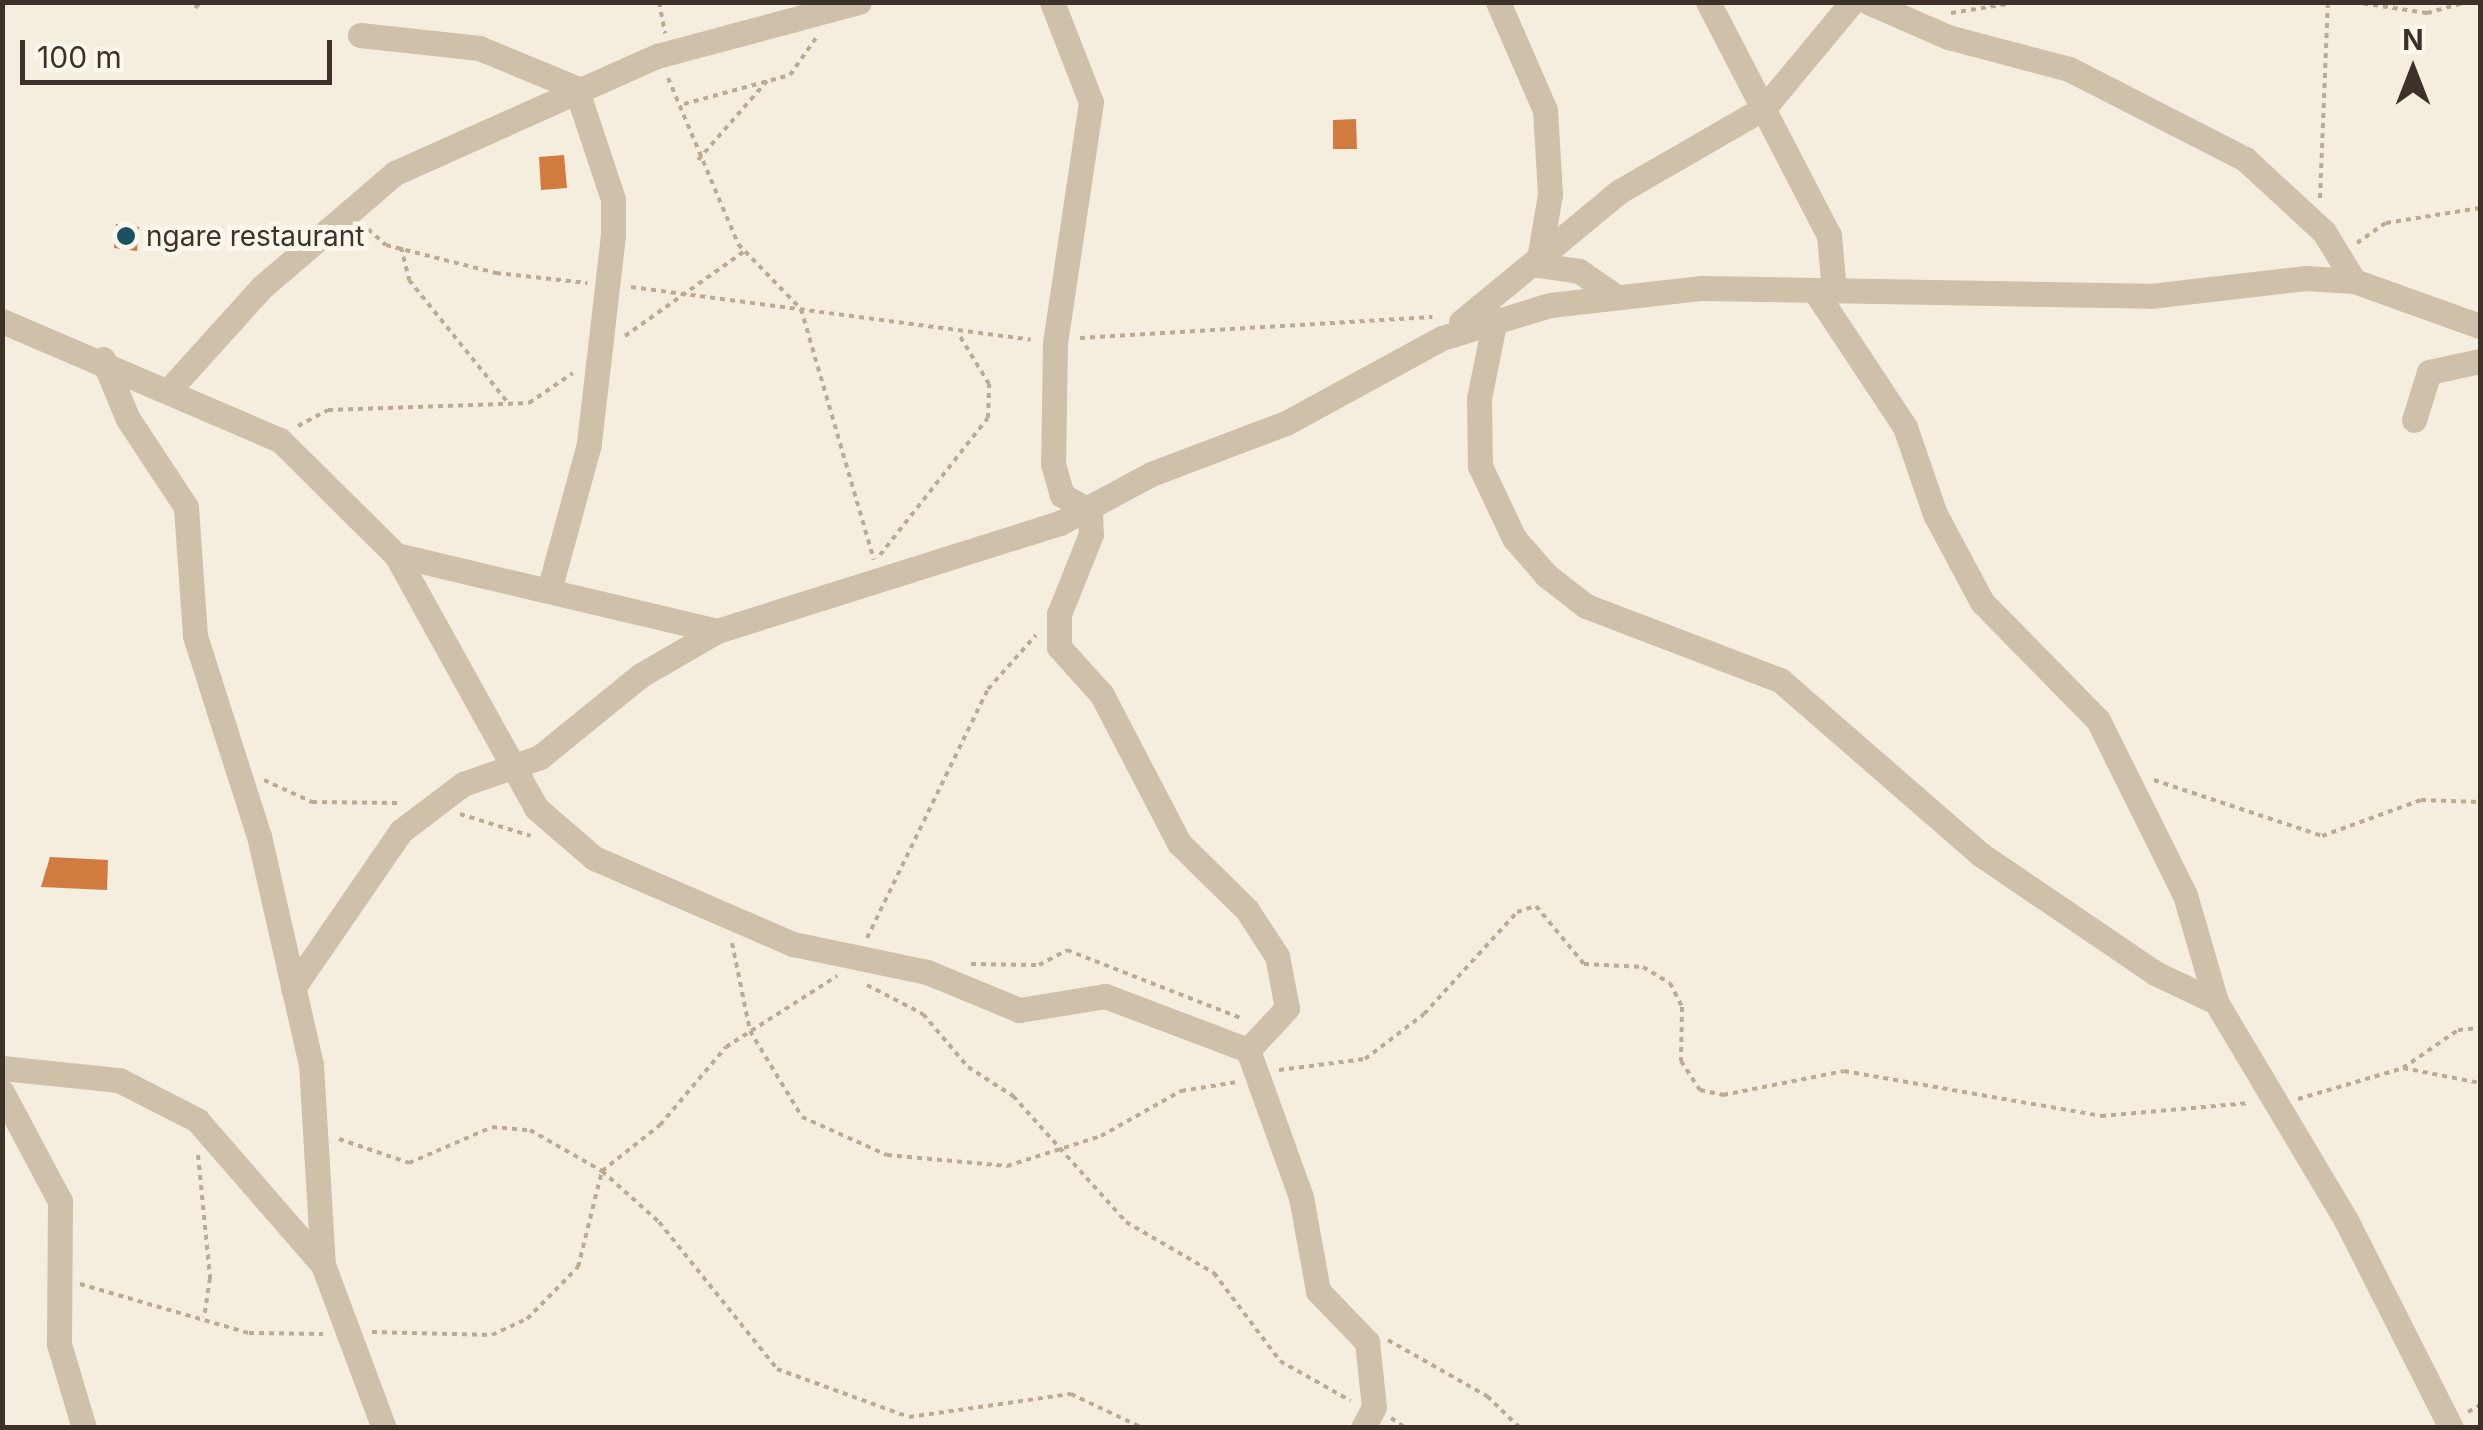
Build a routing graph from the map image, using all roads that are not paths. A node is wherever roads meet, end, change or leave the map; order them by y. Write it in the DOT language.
graph roads {
  1 [pos="1052,2"];
  2 [pos="1498,2"];
  3 [pos="1708,2"];
  4 [pos="1852,2"];
  5 [pos="1868,2"];
  6 [pos="850,6"];
  7 [pos="360,36"];
  8 [pos="576,88"];
  9 [pos="1764,108"];
  10 [pos="1538,264"];
  11 [pos="2348,270"];
  12 [pos="1824,291"];
  13 [pos="1614,295"];
  14 [pos="1495,319"];
  15 [pos="2,321"];
  16 [pos="2480,326"];
  17 [pos="1450,331"];
  18 [pos="103,359"];
  19 [pos="2480,361"];
  20 [pos="168,391"];
  21 [pos="2414,420"];
  22 [pos="1090,511"];
  23 [pos="396,556"];
  24 [pos="549,590"];
  25 [pos="717,631"];
  26 [pos="512,768"];
  27 [pos="293,988"];
  28 [pos="2216,1002"];
  29 [pos="1248,1050"];
  30 [pos="2,1068"];
  31 [pos="2,1092"];
  32 [pos="323,1265"];
  33 [pos="1369,1417"];
  34 [pos="84,1428"];
  35 [pos="384,1428"];
  36 [pos="2450,1428"];
  1 -- 22 [label="street"];
  2 -- 10 [label="street"];
  3 -- 9 [label="street"];
  4 -- 9 [label="street"];
  5 -- 11 [label="street"];
  6 -- 8 [label="street"];
  7 -- 8 [label="street"];
  8 -- 20 [label="street"];
  8 -- 24 [label="street"];
  9 -- 10 [label="street"];
  9 -- 12 [label="street"];
  10 -- 13 [label="street"];
  10 -- 17 [label="street"];
  11 -- 12 [label="street"];
  11 -- 16 [label="street"];
  12 -- 13 [label="street"];
  12 -- 28 [label="street"];
  13 -- 14 [label="street"];
  14 -- 17 [label="street"];
  14 -- 28 [label="street"];
  15 -- 18 [label="street"];
  17 -- 22 [label="street"];
  18 -- 20 [label="street"];
  18 -- 27 [label="street"];
  19 -- 21 [label="street"];
  20 -- 23 [label="street"];
  22 -- 25 [label="street"];
  22 -- 29 [label="street"];
  23 -- 24 [label="street"];
  23 -- 26 [label="street"];
  24 -- 25 [label="street"];
  25 -- 26 [label="street"];
  26 -- 27 [label="street"];
  26 -- 29 [label="street"];
  27 -- 32 [label="street"];
  28 -- 36 [label="street"];
  29 -- 33 [label="street"];
  30 -- 32 [label="street"];
  31 -- 34 [label="street"];
  32 -- 35 [label="street"];
}
